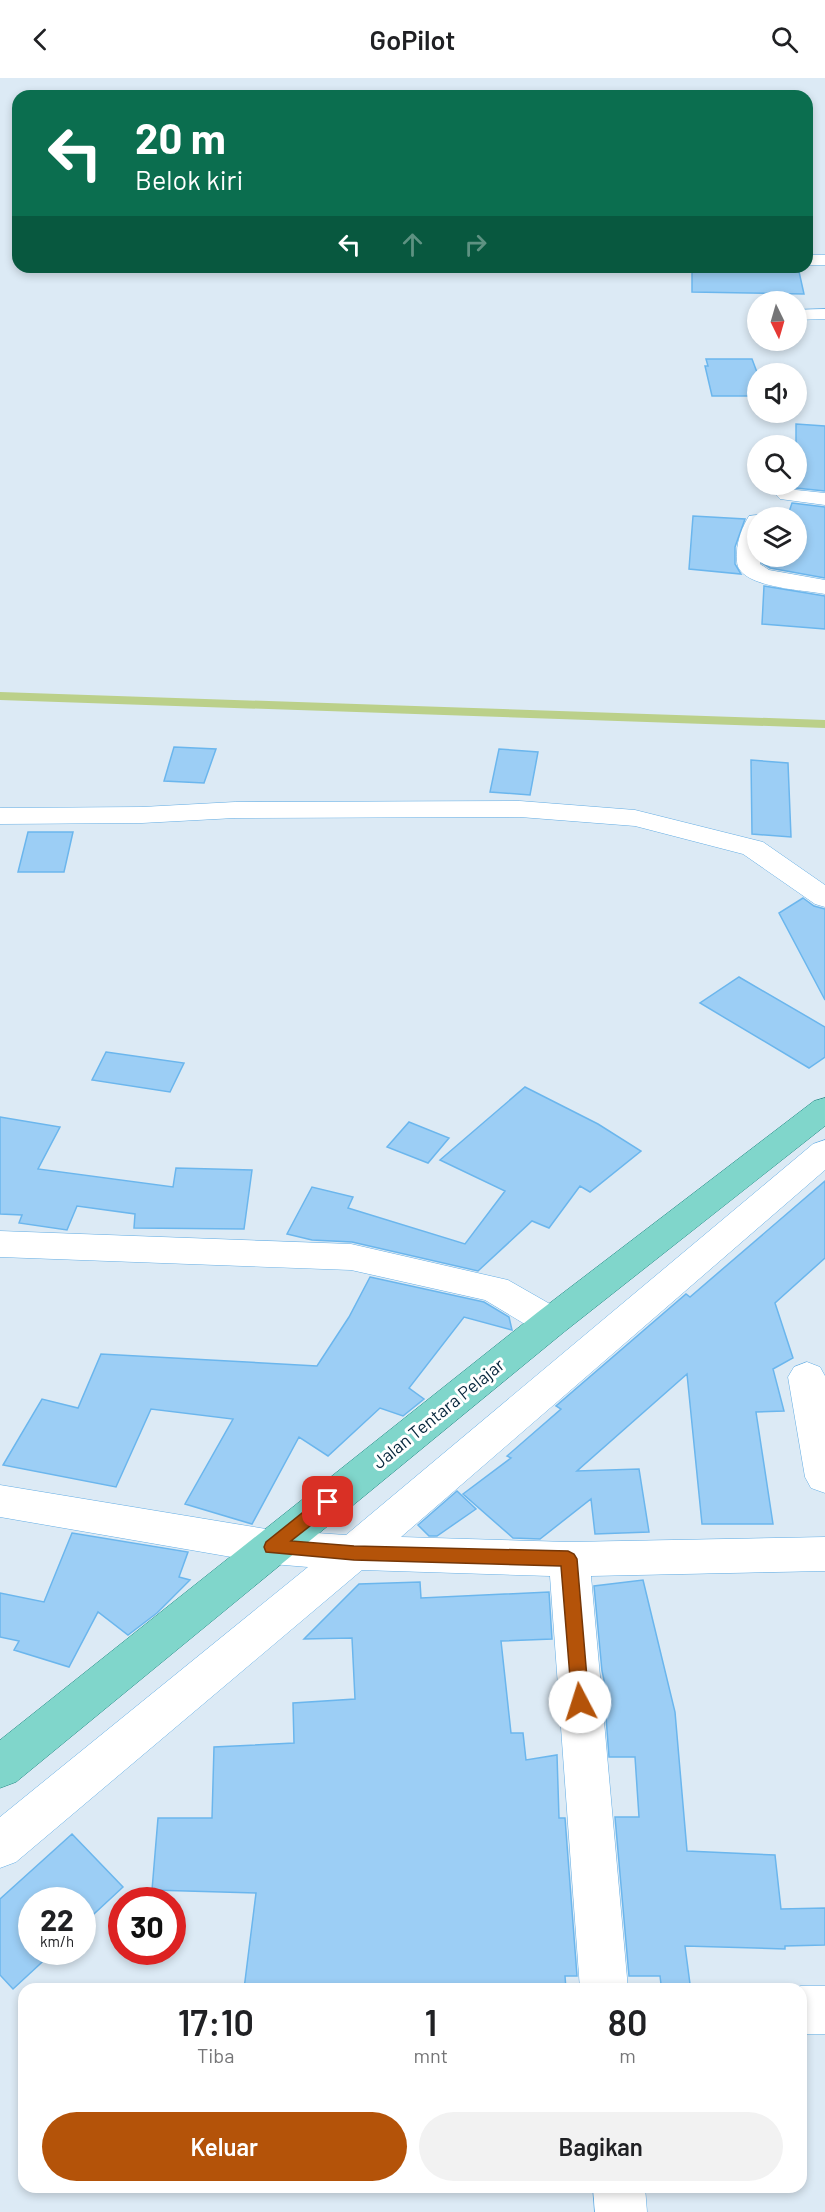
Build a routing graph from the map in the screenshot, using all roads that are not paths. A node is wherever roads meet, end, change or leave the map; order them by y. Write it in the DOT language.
graph roads {
  1 [pos="825,314"];
  2 [pos="807,315"];
  3 [pos="787,495"];
  4 [pos="825,499"];
  5 [pos="748,567"];
  6 [pos="825,587"];
  7 [pos="0,816"];
  8 [pos="825,898"];
  9 [pos="825,1109"];
  10 [pos="825,1152"];
  11 [pos="0,1244"];
  12 [pos="551,1322"];
  13 [pos="807,1377"];
  14 [pos="825,1478"];
  15 [pos="0,1502"];
  16 [pos="272,1547"];
  17 [pos="354,1553"];
  18 [pos="825,1554"];
  19 [pos="568,1559"];
  20 [pos="0,1767"];
  21 [pos="0,1846"];
  22 [pos="603,1983"];
  23 [pos="807,2010"];
  24 [pos="825,2010"];
  25 [pos="619,2193"];
  26 [pos="621,2212"];
  1 -- 2 [label="street"];
  3 -- 4 [label="street"];
  5 -- 6 [label="street"];
  7 -- 8 [label="street"];
  9 -- 12 [label="main road, Jalan Tentara Pelajar"];
  10 -- 17 [label="street"];
  11 -- 12 [label="street"];
  12 -- 16 [label="main road, Jalan Tentara Pelajar"];
  13 -- 14 [label="street"];
  15 -- 16 [label="street"];
  16 -- 17 [label="street"];
  16 -- 20 [label="main road, Jalan Tentara Pelajar"];
  17 -- 19 [label="street"];
  17 -- 21 [label="street"];
  18 -- 19 [label="street"];
  19 -- 22 [label="street"];
  23 -- 24 [label="street"];
  25 -- 26 [label="street"];
}
